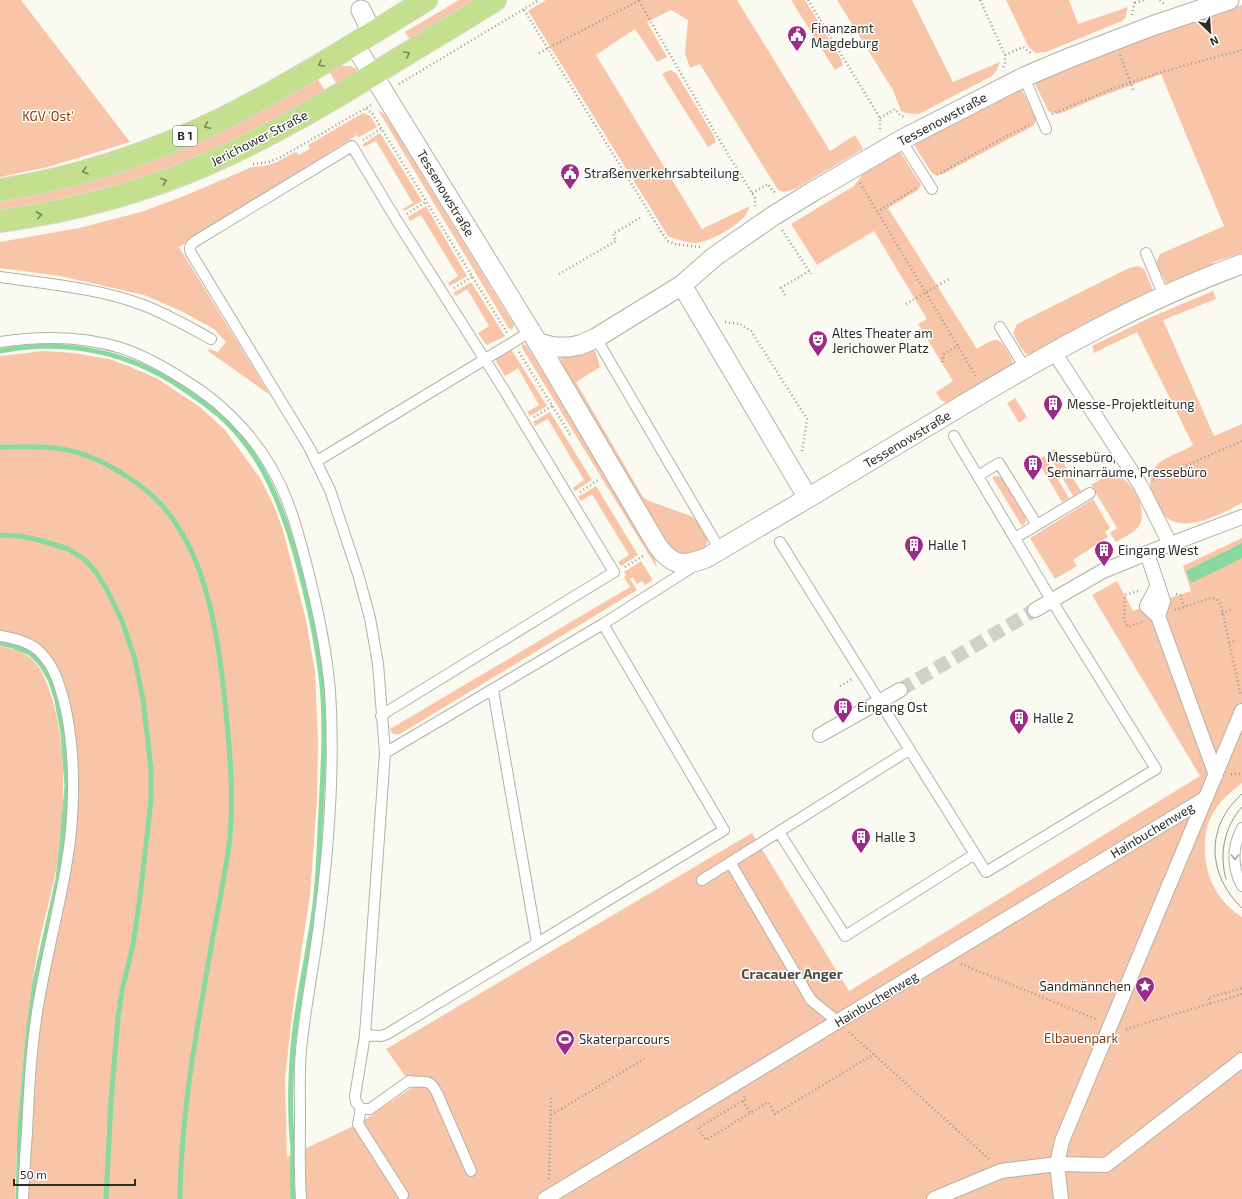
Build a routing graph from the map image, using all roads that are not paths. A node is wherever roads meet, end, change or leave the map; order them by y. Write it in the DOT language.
graph roads {
  1 [pos="426,0"];
  2 [pos="495,0"];
  3 [pos="1229,0"];
  4 [pos="361,10"];
  5 [pos="363,38"];
  6 [pos="373,74"];
  7 [pos="1024,77"];
  8 [pos="1046,129"];
  9 [pos="901,140"];
  10 [pos="932,188"];
  11 [pos="0,190"];
  12 [pos="0,221"];
  13 [pos="1146,253"];
  14 [pos="1242,264"];
  15 [pos="0,277"];
  16 [pos="682,285"];
  17 [pos="1164,296"];
  18 [pos="1000,327"];
  19 [pos="534,337"];
  20 [pos="596,338"];
  21 [pos="211,339"];
  22 [pos="0,342"];
  23 [pos="1054,352"];
  24 [pos="485,360"];
  25 [pos="1025,368"];
  26 [pos="954,436"];
  27 [pos="317,461"];
  28 [pos="978,476"];
  29 [pos="1090,493"];
  30 [pos="808,498"];
  31 [pos="1242,517"];
  32 [pos="1037,525"];
  33 [pos="1015,538"];
  34 [pos="780,542"];
  35 [pos="1170,544"];
  36 [pos="1147,553"];
  37 [pos="713,554"];
  38 [pos="1052,601"];
  39 [pos="1035,610"];
  40 [pos="603,624"];
  41 [pos="0,636"];
  42 [pos="493,690"];
  43 [pos="900,690"];
  44 [pos="881,702"];
  45 [pos="1242,711"];
  46 [pos="381,716"];
  47 [pos="820,735"];
  48 [pos="909,750"];
  49 [pos="385,753"];
  50 [pos="1216,774"];
  51 [pos="1206,798"];
  52 [pos="1242,828"];
  53 [pos="779,832"];
  54 [pos="975,854"];
  55 [pos="730,862"];
  56 [pos="702,880"];
  57 [pos="1242,886"];
  58 [pos="537,942"];
  59 [pos="838,1022"];
  60 [pos="365,1035"];
  61 [pos="1242,1060"];
  62 [pos="361,1108"];
  63 [pos="1058,1164"];
  64 [pos="471,1171"];
  65 [pos="403,1195"];
  66 [pos="547,1198"];
  67 [pos="24,1199"];
  68 [pos="300,1199"];
  69 [pos="934,1199"];
  70 [pos="1061,1199"];
  1 -- 5 [label="main road, B 1"];
  6 -- 2 [label="main road, Jerichower Straße, one-way"];
  3 -- 7 [label="street, Tessenowstraße"];
  4 -- 5 [label="street, Tessenowstraße"];
  5 -- 6 [label="street, Tessenowstraße"];
  5 -- 11 [label="main road, B 1, one-way"];
  12 -- 6 [label="main road, Jerichower Straße, one-way"];
  6 -- 19 [label="street, Tessenowstraße"];
  7 -- 8 [label="lane"];
  7 -- 9 [label="street, Tessenowstraße"];
  9 -- 10 [label="lane"];
  9 -- 16 [label="street, Tessenowstraße"];
  13 -- 17 [label="lane"];
  14 -- 17 [label="street, Tessenowstraße"];
  15 -- 21 [label="lane"];
  16 -- 20 [label="street, Tessenowstraße"];
  16 -- 30 [label="street"];
  17 -- 23 [label="street, Tessenowstraße"];
  18 -- 25 [label="lane"];
  19 -- 20 [label="street, Tessenowstraße"];
  19 -- 24 [label="lane"];
  19 -- 37 [label="street, Tessenowstraße"];
  20 -- 37 [label="lane"];
  22 -- 68 [label="lane"];
  23 -- 25 [label="street, Tessenowstraße"];
  23 -- 35 [label="street"];
  24 -- 27 [label="lane"];
  24 -- 27 [label="lane"];
  24 -- 46 [label="lane"];
  25 -- 30 [label="street, Tessenowstraße"];
  26 -- 28 [label="lane"];
  27 -- 46 [label="lane"];
  28 -- 32 [label="lane"];
  28 -- 33 [label="lane"];
  29 -- 32 [label="lane"];
  30 -- 37 [label="street, Tessenowstraße"];
  31 -- 35 [label="street"];
  32 -- 33 [label="lane"];
  33 -- 38 [label="lane"];
  34 -- 44 [label="lane"];
  35 -- 36 [label="street"];
  36 -- 38 [label="street"];
  36 -- 50 [label="street"];
  37 -- 40 [label="lane"];
  38 -- 39 [label="street"];
  38 -- 54 [label="lane"];
  40 -- 42 [label="lane"];
  40 -- 58 [label="lane"];
  41 -- 67 [label="lane"];
  42 -- 49 [label="lane"];
  42 -- 58 [label="lane"];
  43 -- 44 [label="street"];
  44 -- 47 [label="street"];
  44 -- 48 [label="lane"];
  45 -- 50 [label="street"];
  46 -- 49 [label="lane"];
  48 -- 53 [label="lane"];
  48 -- 54 [label="lane"];
  49 -- 60 [label="lane"];
  50 -- 51 [label="street"];
  51 -- 59 [label="street, Hainbuchenweg"];
  51 -- 63 [label="street"];
  52 -- 57 [label="lane, one-way"];
  53 -- 54 [label="lane"];
  53 -- 55 [label="lane"];
  55 -- 56 [label="lane"];
  55 -- 59 [label="lane"];
  58 -- 60 [label="lane"];
  59 -- 66 [label="street, Hainbuchenweg"];
  60 -- 62 [label="lane"];
  61 -- 63 [label="street"];
  62 -- 64 [label="lane"];
  62 -- 65 [label="lane"];
  63 -- 69 [label="street"];
  63 -- 70 [label="street"];
}
